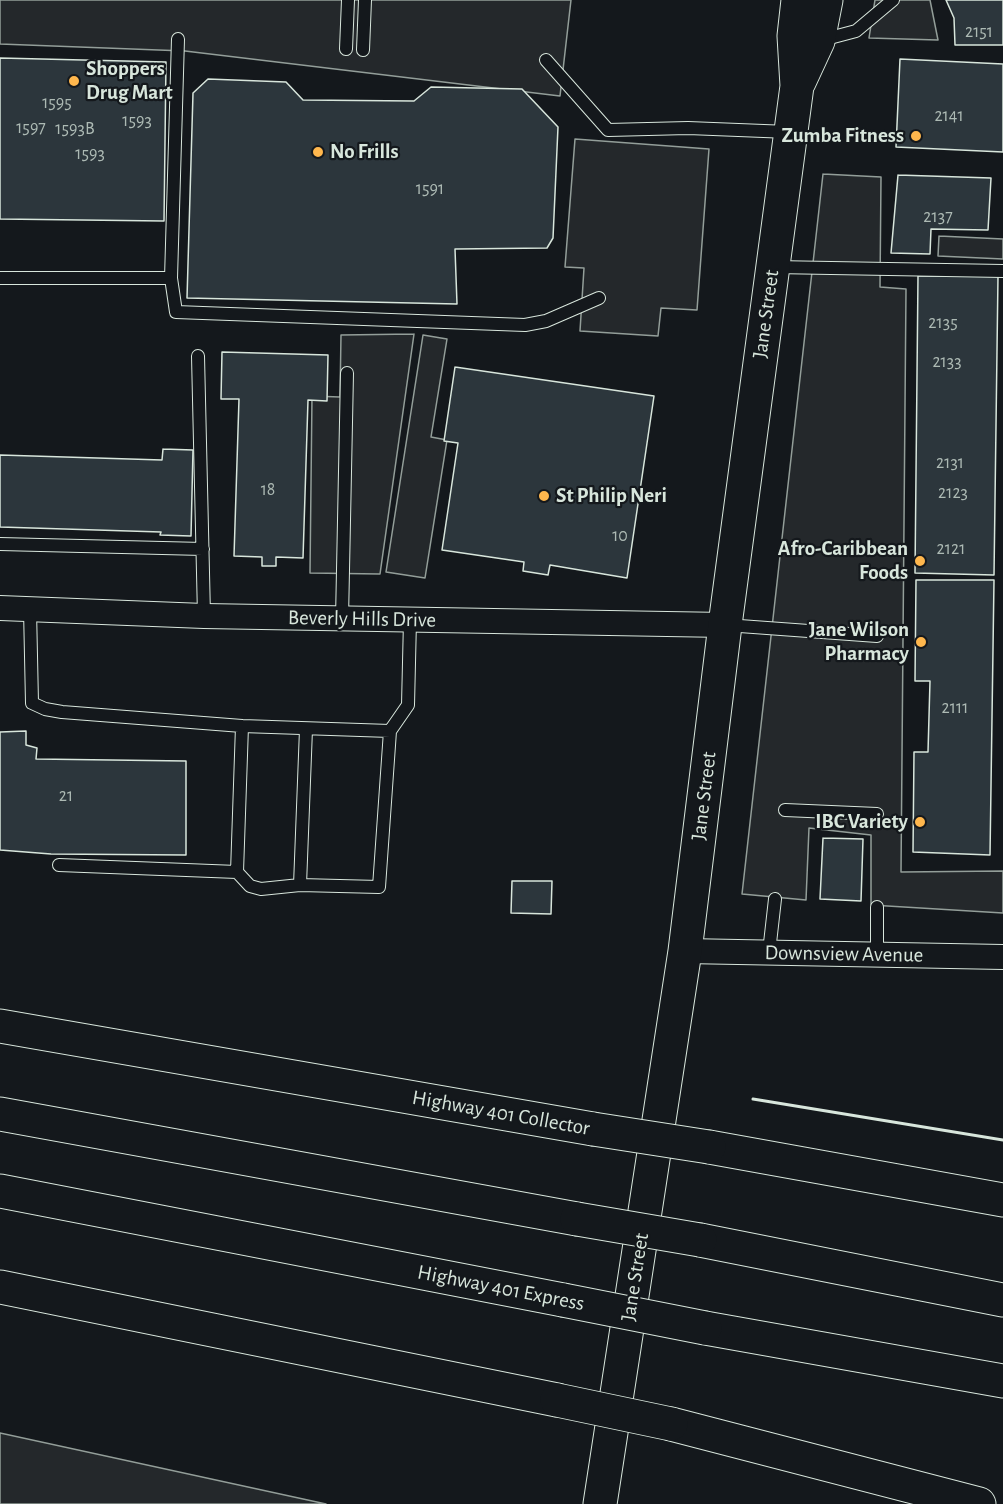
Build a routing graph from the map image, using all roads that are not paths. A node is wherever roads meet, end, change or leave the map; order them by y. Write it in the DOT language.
graph roads {
  1 [pos="348,0"];
  2 [pos="365,0"];
  3 [pos="798,0"];
  4 [pos="826,0"];
  5 [pos="893,0"];
  6 [pos="178,39"];
  7 [pos="818,41"];
  8 [pos="346,49"];
  9 [pos="363,50"];
  10 [pos="546,60"];
  11 [pos="796,86"];
  12 [pos="790,132"];
  13 [pos="772,267"];
  14 [pos="1003,271"];
  15 [pos="0,278"];
  16 [pos="171,278"];
  17 [pos="599,298"];
  18 [pos="198,356"];
  19 [pos="347,374"];
  20 [pos="0,544"];
  21 [pos="203,549"];
  22 [pos="0,608"];
  23 [pos="30,609"];
  24 [pos="204,616"];
  25 [pos="342,619"];
  26 [pos="410,620"];
  27 [pos="725,625"];
  28 [pos="877,636"];
  29 [pos="242,726"];
  30 [pos="306,729"];
  31 [pos="390,731"];
  32 [pos="785,810"];
  33 [pos="877,814"];
  34 [pos="59,865"];
  35 [pos="237,872"];
  36 [pos="300,885"];
  37 [pos="775,899"];
  38 [pos="877,907"];
  39 [pos="685,951"];
  40 [pos="769,952"];
  41 [pos="877,955"];
  42 [pos="1003,957"];
  43 [pos="0,1026"];
  44 [pos="0,1114"];
  45 [pos="0,1191"];
  46 [pos="1003,1200"];
  47 [pos="0,1287"];
  48 [pos="1003,1300"];
  49 [pos="1003,1381"];
  50 [pos="600,1504"];
  51 [pos="979,1504"];
  1 -- 8 [label="lane"];
  2 -- 9 [label="lane"];
  3 -- 11 [label="main road, Jane Street"];
  4 -- 7 [label="main road, Jane Street"];
  5 -- 7 [label="lane"];
  6 -- 16 [label="lane"];
  7 -- 11 [label="main road, Jane Street"];
  10 -- 12 [label="lane"];
  11 -- 12 [label="main road, Jane Street"];
  12 -- 13 [label="main road, Jane Street"];
  13 -- 14 [label="lane"];
  13 -- 27 [label="main road, Jane Street"];
  15 -- 16 [label="lane"];
  16 -- 17 [label="lane"];
  18 -- 21 [label="lane"];
  19 -- 25 [label="lane"];
  20 -- 21 [label="lane"];
  21 -- 24 [label="lane"];
  22 -- 23 [label="street, Beverly Hills Drive"];
  23 -- 24 [label="street, Beverly Hills Drive"];
  23 -- 29 [label="lane"];
  24 -- 25 [label="street, Beverly Hills Drive"];
  25 -- 26 [label="street, Beverly Hills Drive"];
  26 -- 27 [label="street, Beverly Hills Drive"];
  26 -- 31 [label="lane"];
  27 -- 28 [label="lane"];
  27 -- 39 [label="main road, Jane Street"];
  29 -- 30 [label="lane"];
  29 -- 35 [label="lane"];
  30 -- 31 [label="lane"];
  30 -- 36 [label="lane"];
  31 -- 36 [label="lane"];
  32 -- 33 [label="lane"];
  34 -- 35 [label="lane"];
  35 -- 36 [label="lane"];
  37 -- 40 [label="lane"];
  38 -- 41 [label="lane"];
  39 -- 40 [label="street, Downsview Avenue"];
  39 -- 50 [label="main road, Jane Street"];
  40 -- 41 [label="street, Downsview Avenue"];
  41 -- 42 [label="street, Downsview Avenue"];
  43 -- 46 [label="main road, Highway 401 Collector, bridge"];
  44 -- 48 [label="main road, bridge"];
  45 -- 49 [label="main road, Highway 401 Express, bridge"];
  47 -- 51 [label="main road, bridge"];
}
